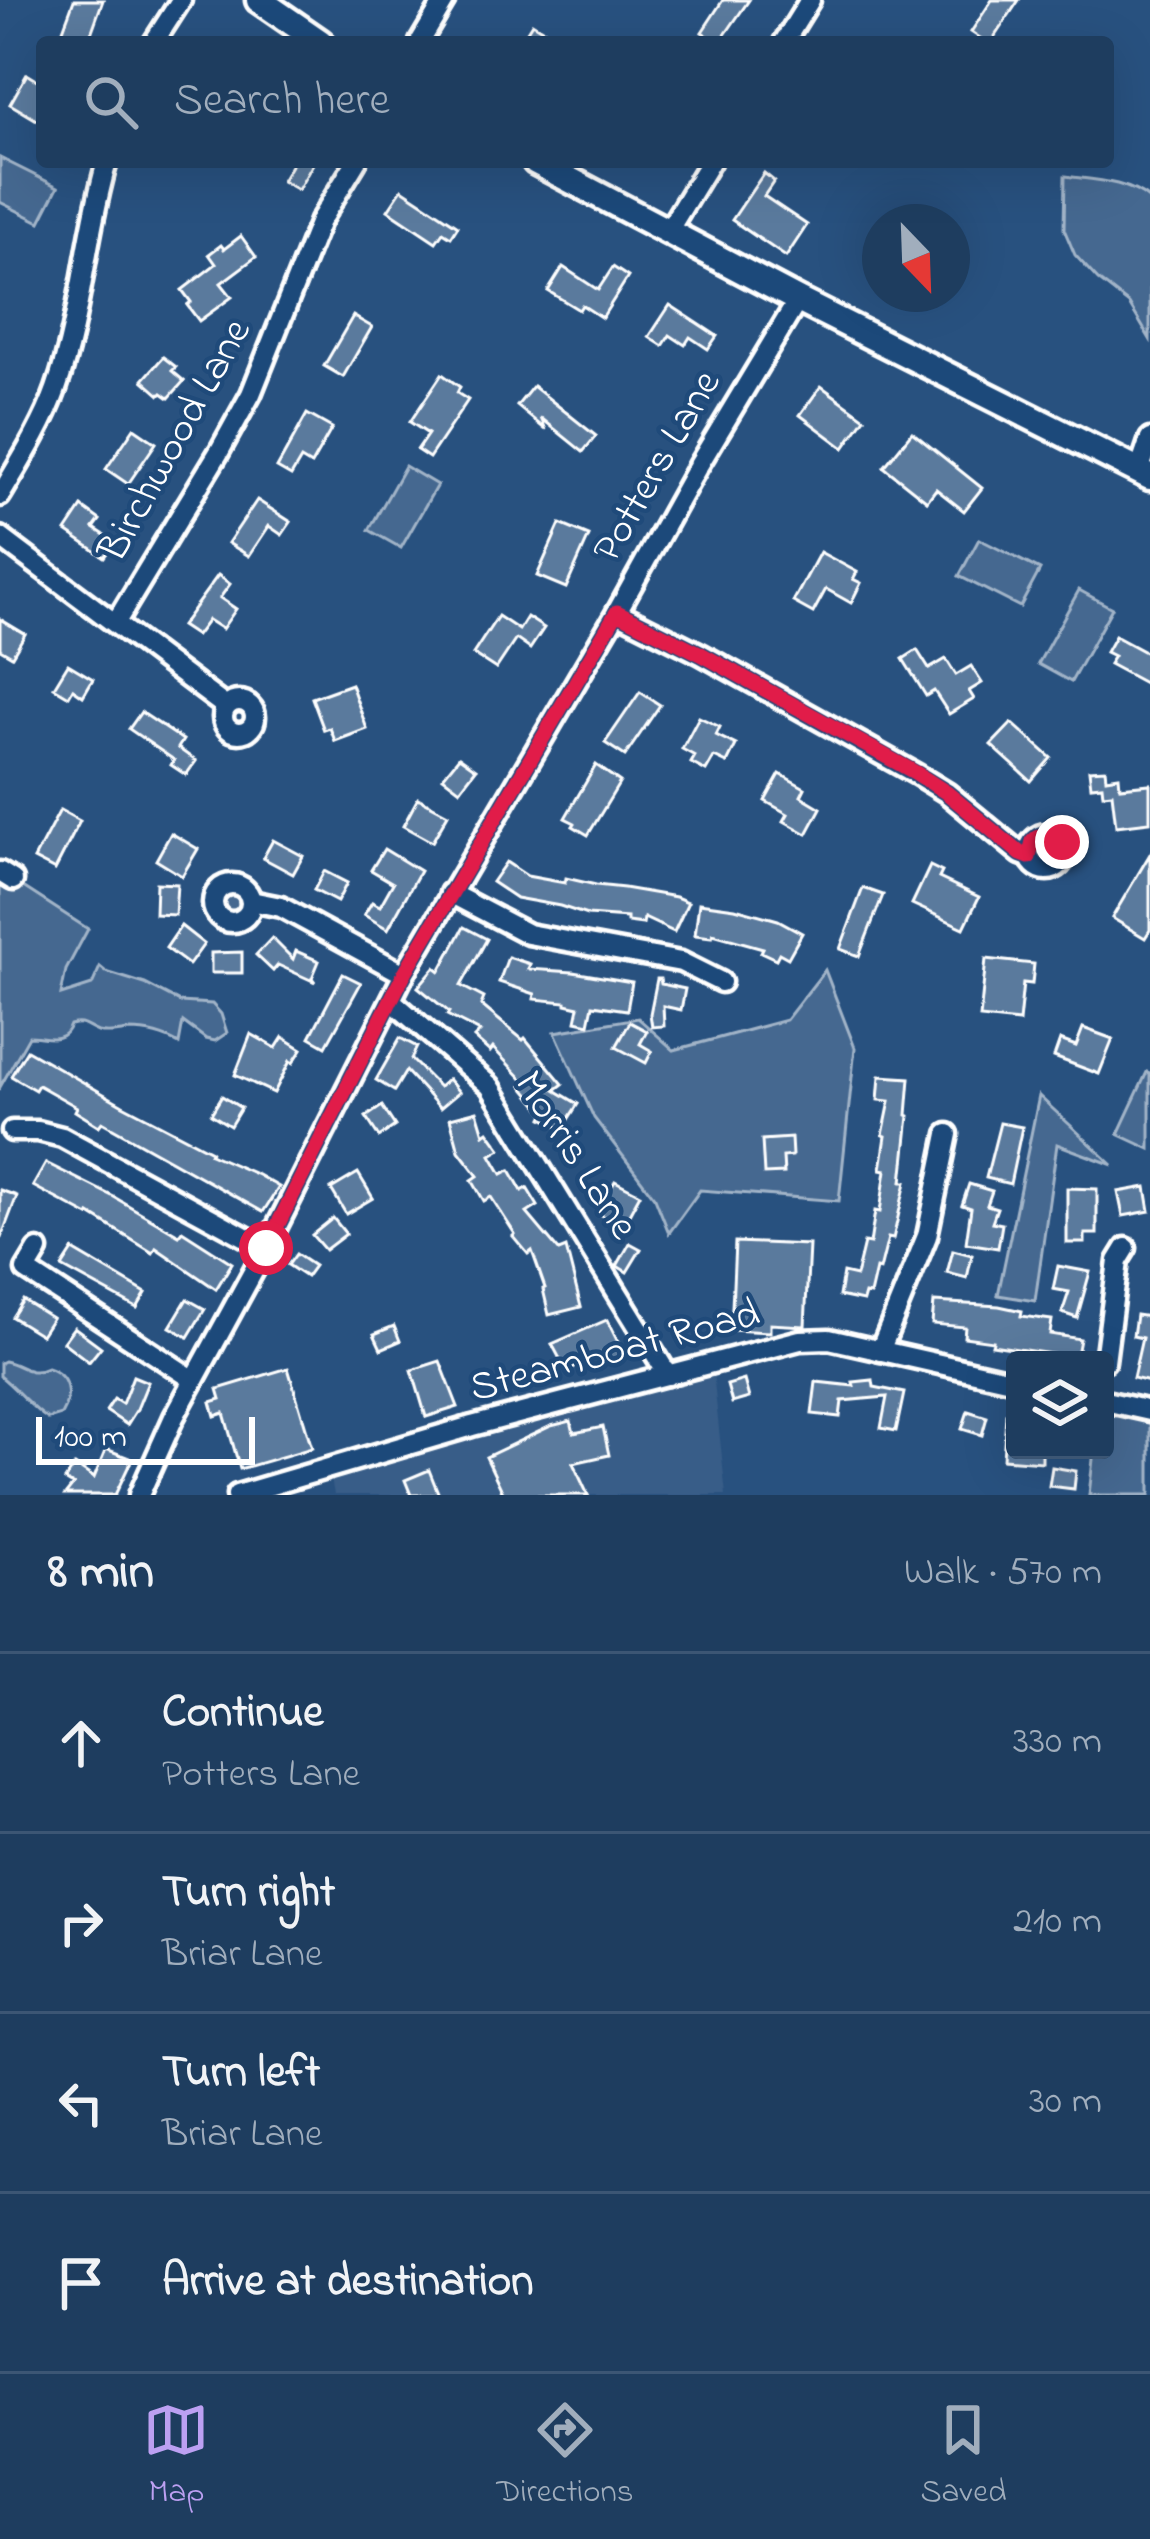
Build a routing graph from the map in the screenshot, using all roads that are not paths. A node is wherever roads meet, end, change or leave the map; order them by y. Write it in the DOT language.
graph roads {
  1 [pos="181,0"];
  2 [pos="259,0"];
  3 [pos="445,0"];
  4 [pos="810,0"];
  5 [pos="158,36"];
  6 [pos="311,36"];
  7 [pos="424,36"];
  8 [pos="788,36"];
  9 [pos="105,168"];
  10 [pos="352,168"];
  11 [pos="547,168"];
  12 [pos="706,168"];
  13 [pos="668,231"];
  14 [pos="798,300"];
  15 [pos="1150,439"];
  16 [pos="1144,474"];
  17 [pos="0,496"];
  18 [pos="0,524"];
  19 [pos="5,541"];
  20 [pos="617,612"];
  21 [pos="116,622"];
  22 [pos="226,707"];
  23 [pos="1029,857"];
  24 [pos="450,893"];
  25 [pos="251,901"];
  26 [pos="404,974"];
  27 [pos="721,982"];
  28 [pos="392,1001"];
  29 [pos="12,1131"];
  30 [pos="948,1134"];
  31 [pos="266,1248"];
  32 [pos="1126,1248"];
  33 [pos="38,1250"];
  34 [pos="880,1351"];
  35 [pos="1106,1351"];
  36 [pos="668,1375"];
  37 [pos="194,1380"];
  38 [pos="1006,1380"];
  39 [pos="1114,1403"];
  40 [pos="1150,1412"];
  41 [pos="140,1495"];
  42 [pos="238,1495"];
  1 -- 5 [label="street"];
  2 -- 6 [label="main road"];
  3 -- 7 [label="street"];
  4 -- 8 [label="street"];
  9 -- 17 [label="street"];
  10 -- 21 [label="street, Birchwood Lane"];
  11 -- 13 [label="main road"];
  12 -- 13 [label="street"];
  13 -- 14 [label="main road"];
  14 -- 16 [label="main road"];
  14 -- 20 [label="street, Potters Lane"];
  15 -- 16 [label="street"];
  18 -- 19 [label="street, Birchwood Lane"];
  19 -- 21 [label="street, Birchwood Lane"];
  20 -- 23 [label="street"];
  20 -- 24 [label="street, Potters Lane"];
  21 -- 22 [label="street, Birchwood Lane"];
  24 -- 26 [label="street, Potters Lane"];
  24 -- 27 [label="street"];
  25 -- 26 [label="street"];
  26 -- 28 [label="street, Potters Lane"];
  28 -- 31 [label="street, Potters Lane"];
  28 -- 36 [label="street, Morris Lane"];
  29 -- 31 [label="street"];
  30 -- 34 [label="street"];
  31 -- 37 [label="street, Potters Lane"];
  32 -- 35 [label="street"];
  33 -- 37 [label="street"];
  34 -- 36 [label="street, Steamboat Road"];
  34 -- 38 [label="street, Steamboat Road"];
  36 -- 42 [label="street, Steamboat Road"];
  37 -- 41 [label="street, Potters Lane"];
  39 -- 40 [label="street"];
}
